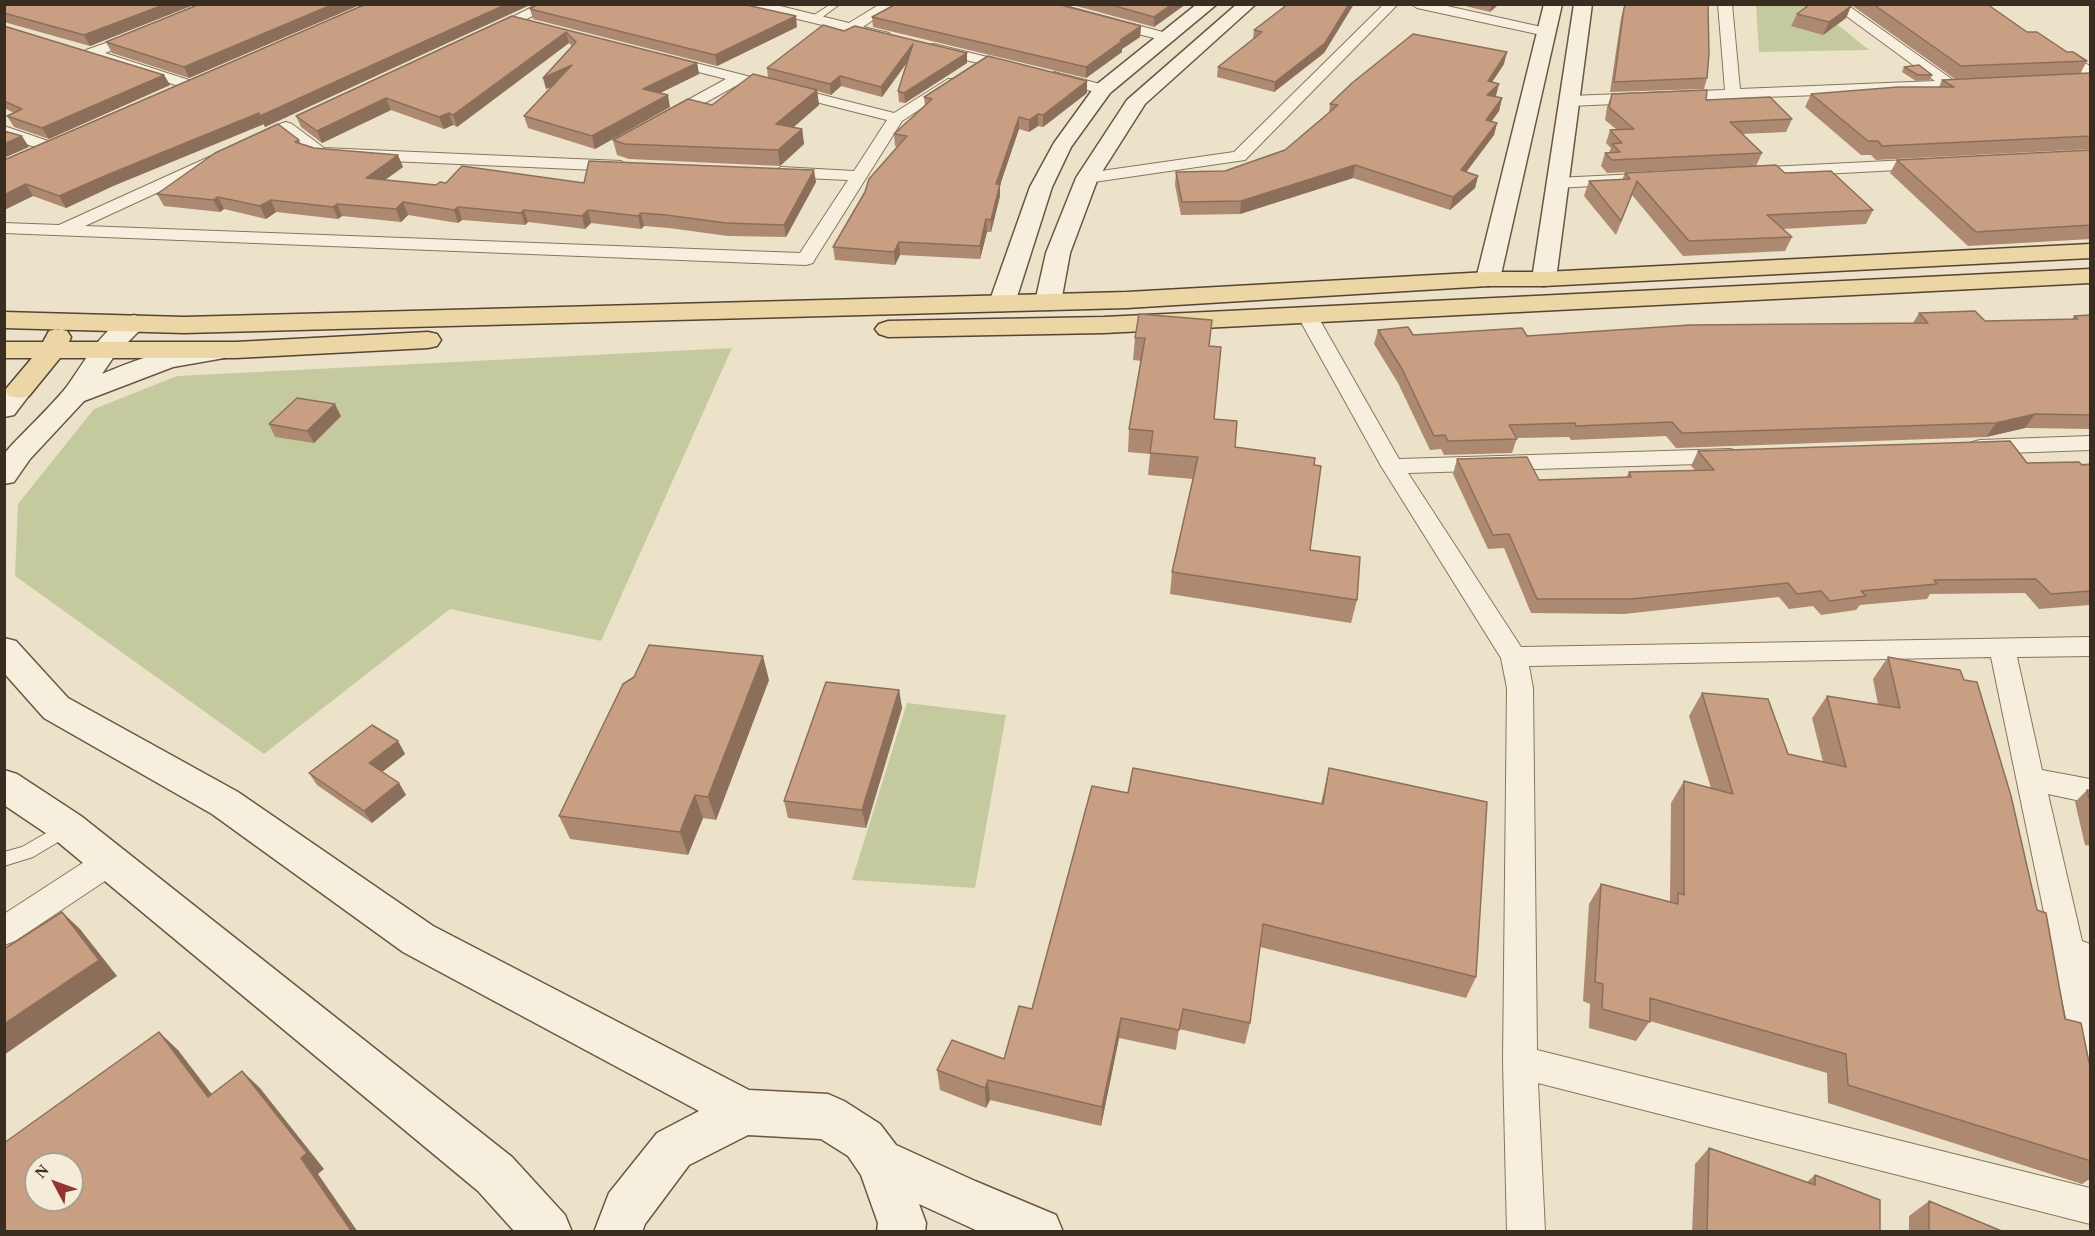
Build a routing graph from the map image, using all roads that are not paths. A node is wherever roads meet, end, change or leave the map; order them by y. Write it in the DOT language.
graph roads {
  1 [pos="550,4"];
  2 [pos="753,4"];
  3 [pos="837,4"];
  4 [pos="890,4"];
  5 [pos="1040,4"];
  6 [pos="1209,4"];
  7 [pos="1248,4"];
  8 [pos="1392,4"];
  9 [pos="1417,4"];
  10 [pos="1553,4"];
  11 [pos="1582,4"];
  12 [pos="1725,4"];
  13 [pos="1836,4"];
  14 [pos="814,19"];
  15 [pos="515,21"];
  16 [pos="537,26"];
  17 [pos="851,28"];
  18 [pos="154,29"];
  19 [pos="1546,32"];
  20 [pos="1168,38"];
  21 [pos="896,39"];
  22 [pos="473,40"];
  23 [pos="2041,42"];
  24 [pos="918,44"];
  25 [pos="73,48"];
  26 [pos="91,53"];
  27 [pos="649,55"];
  28 [pos="986,60"];
  29 [pos="739,78"];
  30 [pos="2087,78"];
  31 [pos="1985,84"];
  32 [pos="1950,86"];
  33 [pos="1103,89"];
  34 [pos="169,94"];
  35 [pos="1733,96"];
  36 [pos="1570,101"];
  37 [pos="307,117"];
  38 [pos="896,118"];
  39 [pos="656,124"];
  40 [pos="4,131"];
  41 [pos="615,147"];
  42 [pos="233,151"];
  43 [pos="32,155"];
  44 [pos="1948,163"];
  45 [pos="584,164"];
  46 [pos="632,166"];
  47 [pos="764,172"];
  48 [pos="1735,174"];
  49 [pos="859,176"];
  50 [pos="1676,177"];
  51 [pos="1087,178"];
  52 [pos="1557,183"];
  53 [pos="4,228"];
  54 [pos="61,231"];
  55 [pos="2091,251"];
  56 [pos="2091,276"];
  57 [pos="1488,279"];
  58 [pos="1544,279"];
  59 [pos="1048,302"];
  60 [pos="1002,303"];
  61 [pos="1307,315"];
  62 [pos="4,320"];
  63 [pos="64,322"];
  64 [pos="134,323"];
  65 [pos="4,350"];
  66 [pos="53,350"];
  67 [pos="105,350"];
  68 [pos="236,350"];
  69 [pos="74,395"];
  70 [pos="12,399"];
  71 [pos="2091,443"];
  72 [pos="1962,448"];
  73 [pos="1751,455"];
  74 [pos="1392,466"];
  75 [pos="4,475"];
  76 [pos="2091,646"];
  77 [pos="4,650"];
  78 [pos="2002,650"];
  79 [pos="1514,657"];
  80 [pos="2031,779"];
  81 [pos="4,785"];
  82 [pos="2091,791"];
  83 [pos="67,827"];
  84 [pos="4,859"];
  85 [pos="109,861"];
  86 [pos="4,931"];
  87 [pos="2079,955"];
  88 [pos="2091,1052"];
  89 [pos="1520,1062"];
  90 [pos="745,1112"];
  91 [pos="880,1161"];
  92 [pos="2091,1206"];
  93 [pos="548,1232"];
  94 [pos="618,1232"];
  95 [pos="901,1232"];
  96 [pos="1039,1232"];
  97 [pos="1526,1232"];
  1 -- 15 [label="street"];
  2 -- 14 [label="street"];
  3 -- 14 [label="lane"];
  4 -- 17 [label="street"];
  5 -- 20 [label="street"];
  6 -- 20 [label="main road"];
  7 -- 51 [label="main road"];
  8 -- 51 [label="street"];
  9 -- 19 [label="street"];
  10 -- 19 [label="main road"];
  11 -- 36 [label="main road"];
  12 -- 35 [label="street"];
  13 -- 32 [label="street"];
  14 -- 17 [label="street"];
  15 -- 16 [label="street"];
  15 -- 22 [label="street"];
  17 -- 21 [label="street"];
  18 -- 26 [label="street"];
  19 -- 57 [label="main road"];
  20 -- 33 [label="main road"];
  23 -- 30 [label="street"];
  24 -- 28 [label="street"];
  25 -- 26 [label="street"];
  26 -- 34 [label="street"];
  27 -- 29 [label="street"];
  28 -- 33 [label="street"];
  28 -- 38 [label="street"];
  29 -- 38 [label="street"];
  29 -- 39 [label="street"];
  31 -- 32 [label="street"];
  32 -- 35 [label="street"];
  33 -- 60 [label="main road"];
  35 -- 36 [label="street"];
  36 -- 52 [label="main road"];
  37 -- 45 [label="street"];
  38 -- 49 [label="street"];
  40 -- 43 [label="street"];
  41 -- 45 [label="street"];
  42 -- 54 [label="street"];
  44 -- 48 [label="street"];
  45 -- 46 [label="street"];
  47 -- 49 [label="street"];
  49 -- 54 [label="street"];
  50 -- 52 [label="street"];
  51 -- 59 [label="main road"];
  52 -- 58 [label="main road"];
  53 -- 54 [label="street"];
  55 -- 58 [label="main road"];
  56 -- 61 [label="main road"];
  57 -- 58 [label="main road"];
  57 -- 59 [label="main road"];
  59 -- 60 [label="main road"];
  60 -- 64 [label="main road"];
  61 -- 68 [label="main road"];
  61 -- 74 [label="street"];
  62 -- 63 [label="main road"];
  63 -- 64 [label="main road"];
  63 -- 66 [label="main road"];
  64 -- 67 [label="main road"];
  65 -- 66 [label="main road"];
  66 -- 67 [label="main road"];
  66 -- 70 [label="main road"];
  67 -- 68 [label="main road"];
  67 -- 69 [label="main road"];
  68 -- 69 [label="main road"];
  69 -- 75 [label="main road"];
  71 -- 72 [label="street"];
  73 -- 74 [label="street"];
  74 -- 79 [label="street"];
  76 -- 78 [label="street"];
  77 -- 90 [label="main road"];
  78 -- 79 [label="street"];
  78 -- 80 [label="street"];
  79 -- 89 [label="street"];
  80 -- 82 [label="street"];
  80 -- 87 [label="street"];
  81 -- 83 [label="main road"];
  83 -- 84 [label="lane"];
  83 -- 85 [label="main road"];
  85 -- 86 [label="street"];
  85 -- 93 [label="main road"];
  87 -- 88 [label="street"];
  89 -- 92 [label="street"];
  89 -- 97 [label="street"];
  90 -- 91 [label="main road"];
  90 -- 94 [label="main road"];
  91 -- 95 [label="main road"];
  91 -- 96 [label="main road"];
}
